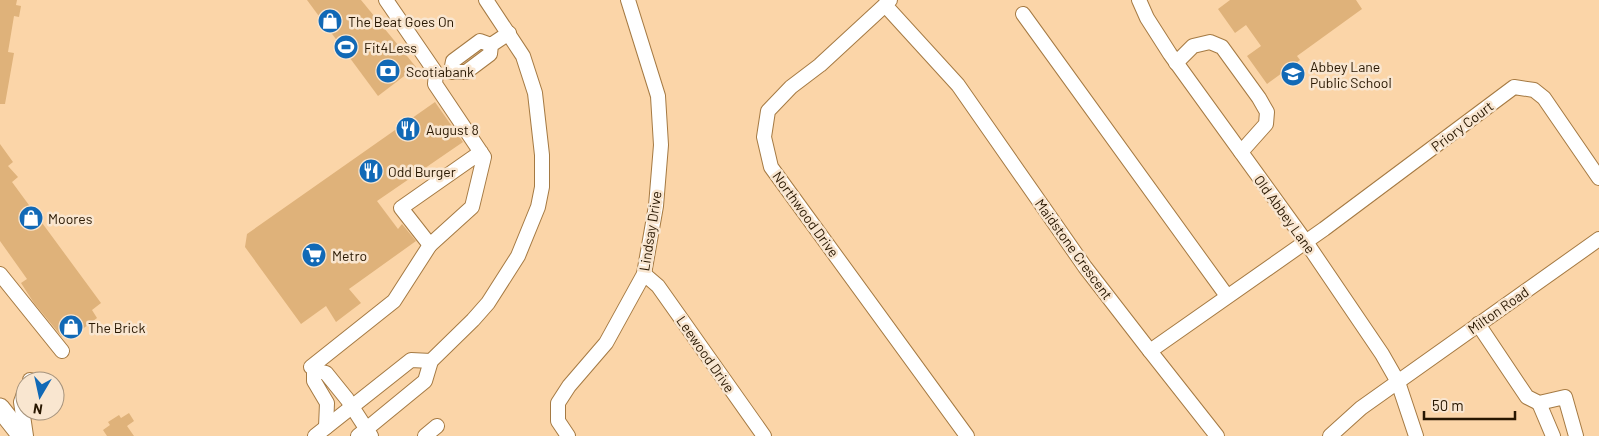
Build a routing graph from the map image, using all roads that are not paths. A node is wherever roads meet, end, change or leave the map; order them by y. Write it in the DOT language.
graph roads {
  1 [pos="386,0"];
  2 [pos="486,0"];
  3 [pos="628,0"];
  4 [pos="1139,0"];
  5 [pos="888,2"];
  6 [pos="1023,14"];
  7 [pos="510,33"];
  8 [pos="491,45"];
  9 [pos="1176,63"];
  10 [pos="480,152"];
  11 [pos="1241,152"];
  12 [pos="1599,178"];
  13 [pos="1599,239"];
  14 [pos="1306,242"];
  15 [pos="430,245"];
  16 [pos="0,274"];
  17 [pos="644,274"];
  18 [pos="1227,296"];
  19 [pos="1478,324"];
  20 [pos="1150,351"];
  21 [pos="62,352"];
  22 [pos="431,361"];
  23 [pos="311,366"];
  24 [pos="1398,382"];
  25 [pos="1539,402"];
  26 [pos="352,406"];
  27 [pos="0,408"];
  28 [pos="24,421"];
  29 [pos="437,426"];
  30 [pos="320,432"];
  31 [pos="365,434"];
  32 [pos="22,436"];
  33 [pos="26,436"];
  34 [pos="425,436"];
  35 [pos="568,436"];
  36 [pos="764,436"];
  37 [pos="967,436"];
  38 [pos="1217,436"];
  39 [pos="1330,436"];
  40 [pos="1416,436"];
  41 [pos="1553,436"];
  42 [pos="1576,436"];
  1 -- 10 [label="street"];
  2 -- 7 [label="street"];
  3 -- 17 [label="street, Lindsay Drive"];
  4 -- 9 [label="street, Old Abbey Lane"];
  5 -- 20 [label="street, Maidstone Crescent"];
  5 -- 37 [label="street, Northwood Drive"];
  6 -- 18 [label="street"];
  7 -- 8 [label="street"];
  7 -- 22 [label="street"];
  9 -- 11 [label="street, Old Abbey Lane"];
  9 -- 11 [label="street"];
  10 -- 15 [label="street"];
  10 -- 15 [label="street"];
  11 -- 14 [label="street, Old Abbey Lane"];
  12 -- 14 [label="street, Priory Court"];
  13 -- 19 [label="street, Milton Road"];
  14 -- 18 [label="street"];
  14 -- 24 [label="street, Old Abbey Lane"];
  15 -- 23 [label="street"];
  16 -- 21 [label="street"];
  17 -- 35 [label="street, Lindsay Drive"];
  17 -- 36 [label="street, Leewood Drive"];
  18 -- 20 [label="street"];
  19 -- 24 [label="street, Milton Road"];
  19 -- 25 [label="street"];
  20 -- 38 [label="street, Maidstone Crescent"];
  22 -- 26 [label="street"];
  22 -- 31 [label="street"];
  24 -- 39 [label="street"];
  24 -- 40 [label="street, Old Abbey Lane"];
  25 -- 41 [label="street"];
  25 -- 42 [label="street"];
  26 -- 30 [label="street"];
  26 -- 30 [label="street"];
  26 -- 31 [label="street"];
  27 -- 32 [label="main road"];
  28 -- 33 [label="street"];
  29 -- 34 [label="street"];
}
